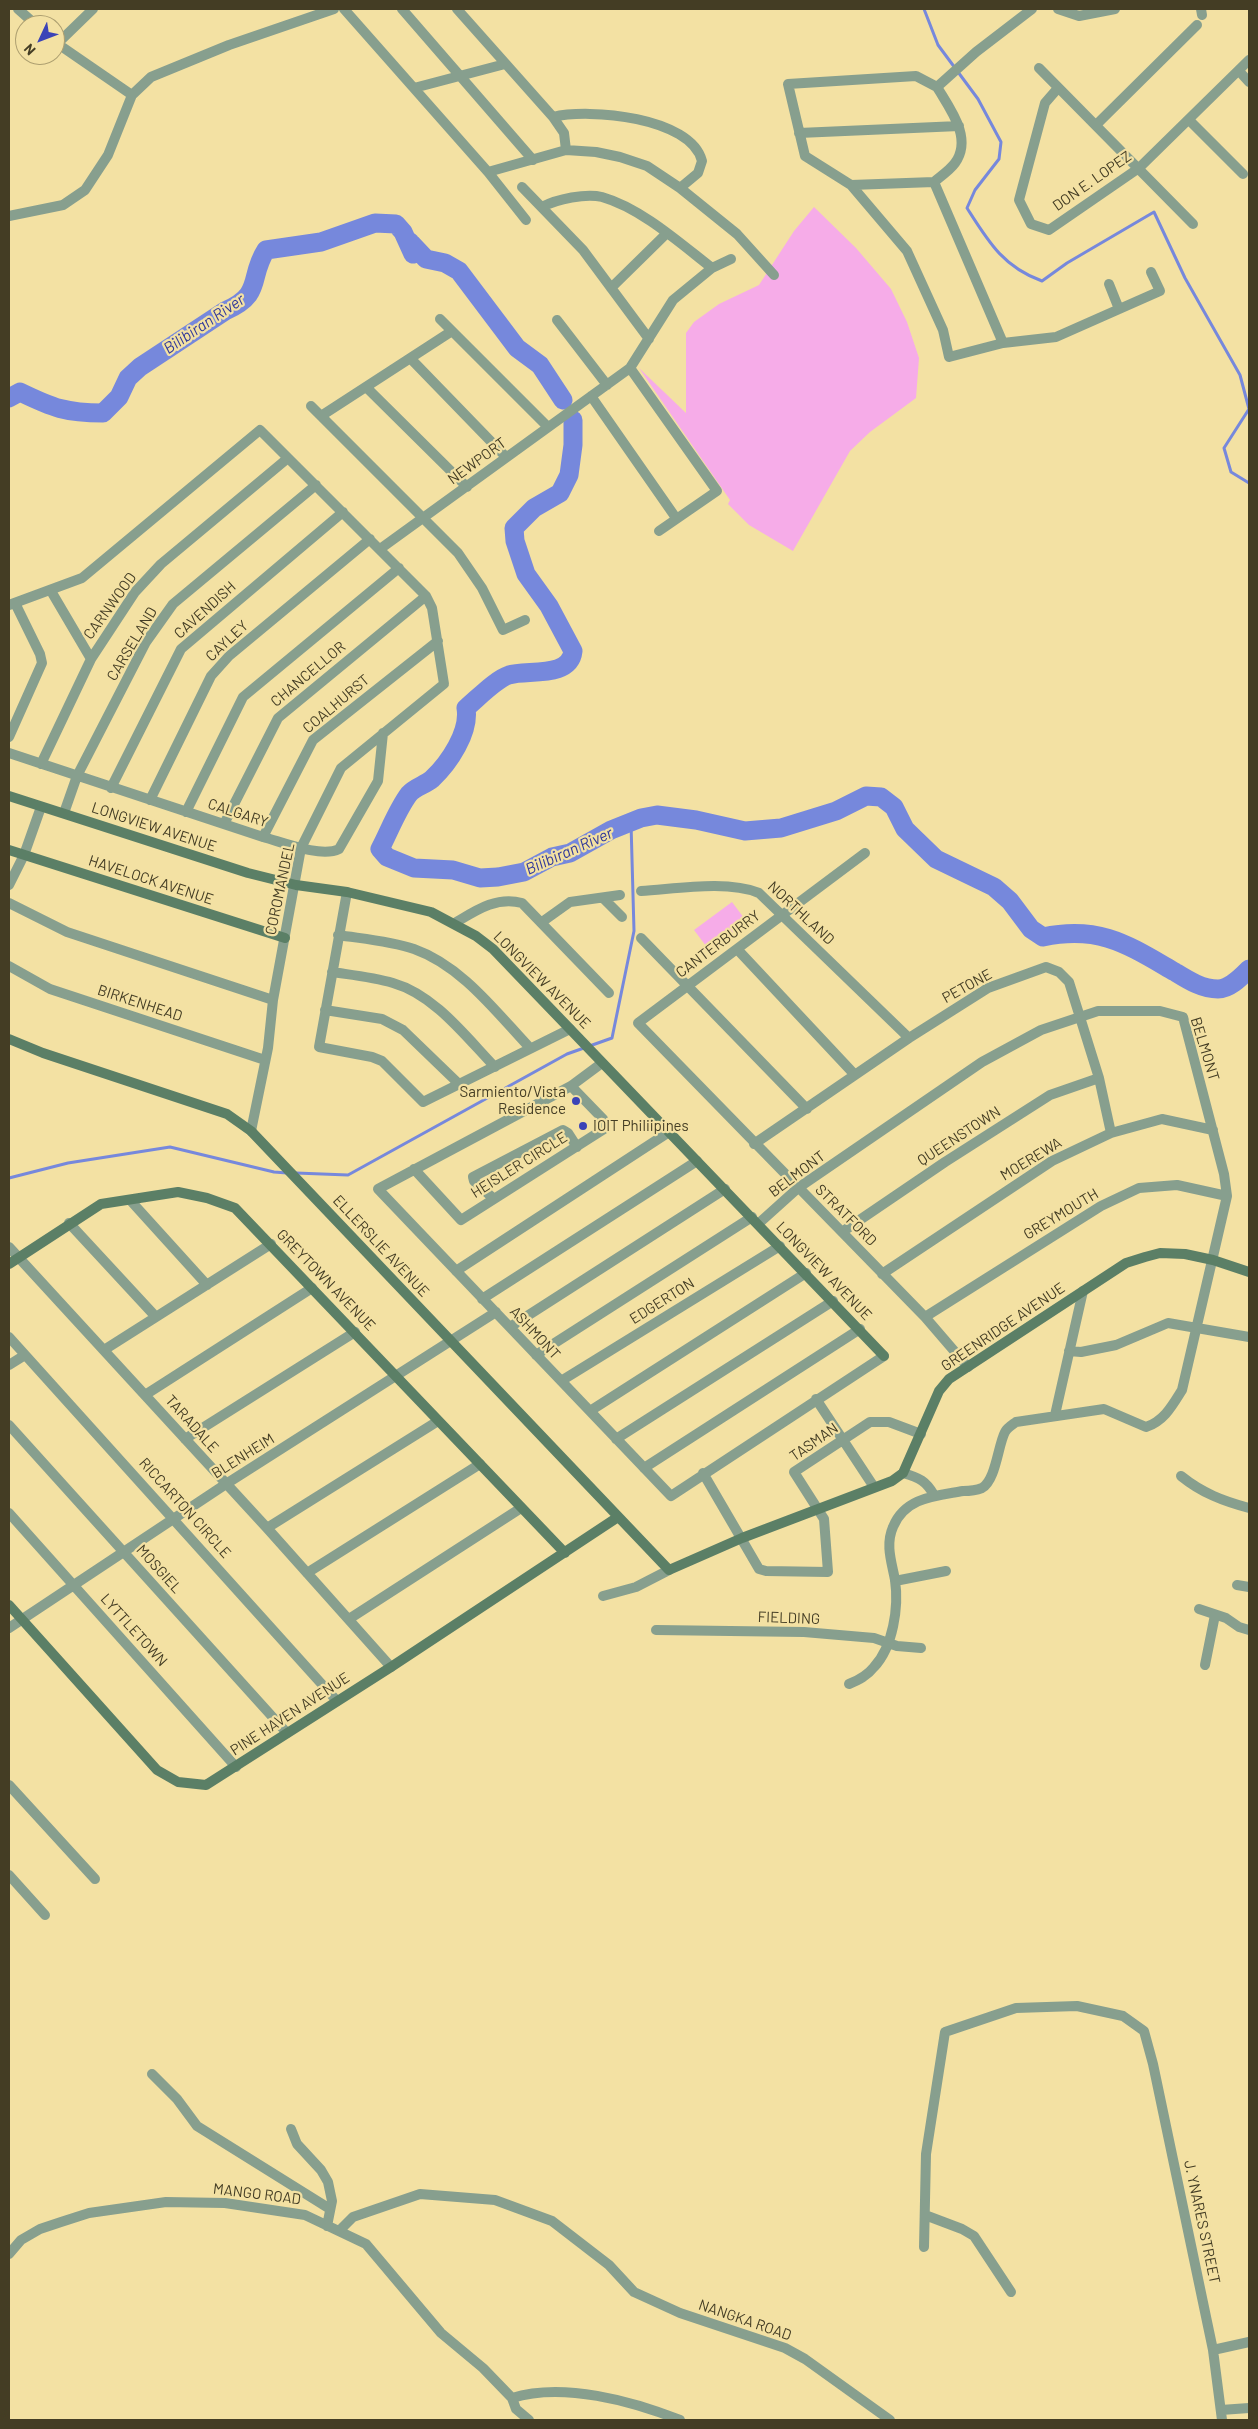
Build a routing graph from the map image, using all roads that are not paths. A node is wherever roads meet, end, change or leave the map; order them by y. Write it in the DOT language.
graph roads {
  1 [pos="93,9"];
  2 [pos="334,9"];
  3 [pos="344,9"];
  4 [pos="402,9"];
  5 [pos="457,9"];
  6 [pos="1030,9"];
  7 [pos="1058,9"];
  8 [pos="1115,9"];
  9 [pos="1197,25"];
  10 [pos="65,35"];
  11 [pos="65,49"];
  12 [pos="1249,60"];
  13 [pos="505,64"];
  14 [pos="1039,68"];
  15 [pos="1239,71"];
  16 [pos="460,77"];
  17 [pos="1249,82"];
  18 [pos="937,87"];
  19 [pos="414,88"];
  20 [pos="1058,88"];
  21 [pos="132,95"];
  22 [pos="553,117"];
  23 [pos="1189,120"];
  24 [pos="1096,125"];
  25 [pos="959,126"];
  26 [pos="799,132"];
  27 [pos="566,150"];
  28 [pos="534,160"];
  29 [pos="1139,168"];
  30 [pos="488,172"];
  31 [pos="1243,174"];
  32 [pos="934,182"];
  33 [pos="851,185"];
  34 [pos="522,187"];
  35 [pos="680,188"];
  36 [pos="542,207"];
  37 [pos="9,216"];
  38 [pos="526,220"];
  39 [pos="1193,224"];
  40 [pos="668,233"];
  41 [pos="731,259"];
  42 [pos="712,268"];
  43 [pos="1151,272"];
  44 [pos="774,275"];
  45 [pos="1109,284"];
  46 [pos="611,288"];
  47 [pos="1119,309"];
  48 [pos="440,319"];
  49 [pos="557,320"];
  50 [pos="452,331"];
  51 [pos="649,339"];
  52 [pos="1003,343"];
  53 [pos="411,359"];
  54 [pos="630,368"];
  55 [pos="606,385"];
  56 [pos="366,387"];
  57 [pos="591,396"];
  58 [pos="311,406"];
  59 [pos="321,416"];
  60 [pos="548,427"];
  61 [pos="506,457"];
  62 [pos="288,458"];
  63 [pos="316,485"];
  64 [pos="466,487"];
  65 [pos="343,512"];
  66 [pos="423,518"];
  67 [pos="676,518"];
  68 [pos="659,531"];
  69 [pos="370,539"];
  70 [pos="380,549"];
  71 [pos="399,568"];
  72 [pos="52,591"];
  73 [pos="426,596"];
  74 [pos="12,604"];
  75 [pos="525,620"];
  76 [pos="438,640"];
  77 [pos="91,659"];
  78 [pos="383,733"];
  79 [pos="9,737"];
  80 [pos="9,753"];
  81 [pos="41,764"];
  82 [pos="77,776"];
  83 [pos="111,788"];
  84 [pos="9,796"];
  85 [pos="150,800"];
  86 [pos="41,807"];
  87 [pos="186,812"];
  88 [pos="64,813"];
  89 [pos="224,824"];
  90 [pos="263,837"];
  91 [pos="301,848"];
  92 [pos="9,850"];
  93 [pos="865,853"];
  94 [pos="24,855"];
  95 [pos="9,885"];
  96 [pos="296,885"];
  97 [pos="641,891"];
  98 [pos="346,892"];
  99 [pos="620,895"];
  100 [pos="603,898"];
  101 [pos="9,903"];
  102 [pos="782,914"];
  103 [pos="622,917"];
  104 [pos="542,922"];
  105 [pos="454,923"];
  106 [pos="338,935"];
  107 [pos="285,938"];
  108 [pos="641,938"];
  109 [pos="737,949"];
  110 [pos="9,966"];
  111 [pos="332,972"];
  112 [pos="687,985"];
  113 [pos="609,993"];
  114 [pos="274,1000"];
  115 [pos="325,1010"];
  116 [pos="1081,1016"];
  117 [pos="638,1023"];
  118 [pos="570,1029"];
  119 [pos="909,1038"];
  120 [pos="9,1039"];
  121 [pos="530,1048"];
  122 [pos="265,1060"];
  123 [pos="602,1063"];
  124 [pos="495,1067"];
  125 [pos="855,1075"];
  126 [pos="1098,1078"];
  127 [pos="460,1085"];
  128 [pos="571,1086"];
  129 [pos="807,1109"];
  130 [pos="1213,1130"];
  131 [pos="251,1131"];
  132 [pos="669,1132"];
  133 [pos="1111,1133"];
  134 [pos="754,1144"];
  135 [pos="577,1146"];
  136 [pos="697,1160"];
  137 [pos="414,1169"];
  138 [pos="798,1188"];
  139 [pos="725,1189"];
  140 [pos="1227,1196"];
  141 [pos="494,1199"];
  142 [pos="130,1200"];
  143 [pos="755,1220"];
  144 [pos="69,1223"];
  145 [pos="842,1232"];
  146 [pos="271,1244"];
  147 [pos="780,1246"];
  148 [pos="9,1247"];
  149 [pos="17,1257"];
  150 [pos="1213,1260"];
  151 [pos="9,1264"];
  152 [pos="456,1271"];
  153 [pos="1249,1272"];
  154 [pos="806,1273"];
  155 [pos="882,1274"];
  156 [pos="207,1285"];
  157 [pos="312,1288"];
  158 [pos="1083,1291"];
  159 [pos="482,1298"];
  160 [pos="834,1301"];
  161 [pos="496,1312"];
  162 [pos="925,1317"];
  163 [pos="156,1318"];
  164 [pos="1196,1326"];
  165 [pos="510,1327"];
  166 [pos="860,1329"];
  167 [pos="354,1332"];
  168 [pos="9,1337"];
  169 [pos="1249,1337"];
  170 [pos="450,1342"];
  171 [pos="104,1350"];
  172 [pos="1069,1351"];
  173 [pos="24,1355"];
  174 [pos="536,1356"];
  175 [pos="9,1365"];
  176 [pos="968,1367"];
  177 [pos="397,1376"];
  178 [pos="560,1381"];
  179 [pos="145,1395"];
  180 [pos="816,1399"];
  181 [pos="590,1411"];
  182 [pos="1055,1415"];
  183 [pos="438,1420"];
  184 [pos="9,1425"];
  185 [pos="920,1434"];
  186 [pos="184,1439"];
  187 [pos="616,1439"];
  188 [pos="843,1440"];
  189 [pos="480,1464"];
  190 [pos="644,1468"];
  191 [pos="703,1473"];
  192 [pos="904,1473"];
  193 [pos="1181,1476"];
  194 [pos="226,1484"];
  195 [pos="874,1487"];
  196 [pos="934,1495"];
  197 [pos="1224,1501"];
  198 [pos="1249,1501"];
  199 [pos="521,1508"];
  200 [pos="1249,1508"];
  201 [pos="818,1509"];
  202 [pos="9,1513"];
  203 [pos="618,1517"];
  204 [pos="174,1518"];
  205 [pos="267,1528"];
  206 [pos="742,1538"];
  207 [pos="124,1552"];
  208 [pos="565,1553"];
  209 [pos="669,1570"];
  210 [pos="946,1570"];
  211 [pos="307,1573"];
  212 [pos="895,1581"];
  213 [pos="74,1585"];
  214 [pos="1237,1585"];
  215 [pos="1249,1587"];
  216 [pos="603,1596"];
  217 [pos="9,1605"];
  218 [pos="1199,1609"];
  219 [pos="1215,1615"];
  220 [pos="22,1619"];
  221 [pos="349,1619"];
  222 [pos="9,1628"];
  223 [pos="656,1630"];
  224 [pos="1249,1630"];
  225 [pos="887,1642"];
  226 [pos="920,1648"];
  227 [pos="1205,1665"];
  228 [pos="391,1668"];
  229 [pos="849,1684"];
  230 [pos="337,1701"];
  231 [pos="288,1732"];
  232 [pos="236,1767"];
  233 [pos="9,1785"];
  234 [pos="9,1874"];
  235 [pos="95,1879"];
  236 [pos="46,1915"];
  237 [pos="152,2074"];
  238 [pos="291,2129"];
  239 [pos="330,2209"];
  240 [pos="925,2215"];
  241 [pos="327,2226"];
  242 [pos="339,2231"];
  243 [pos="21,2240"];
  244 [pos="9,2241"];
  245 [pos="924,2247"];
  246 [pos="9,2254"];
  247 [pos="1011,2292"];
  248 [pos="1249,2342"];
  249 [pos="1213,2350"];
  250 [pos="512,2398"];
  251 [pos="1249,2408"];
  252 [pos="1222,2415"];
  253 [pos="529,2420"];
  254 [pos="680,2420"];
  255 [pos="890,2420"];
  1 -- 10 [label="street"];
  2 -- 21 [label="street"];
  3 -- 19 [label="street"];
  4 -- 16 [label="street"];
  5 -- 13 [label="street"];
  6 -- 18 [label="street"];
  7 -- 8 [label="street"];
  9 -- 24 [label="street"];
  11 -- 21 [label="street"];
  12 -- 15 [label="street, DON E. LOPEZ"];
  13 -- 16 [label="street"];
  13 -- 22 [label="street"];
  14 -- 20 [label="street"];
  15 -- 17 [label="street"];
  15 -- 23 [label="street, DON E. LOPEZ"];
  16 -- 19 [label="street"];
  16 -- 28 [label="street"];
  18 -- 25 [label="street"];
  18 -- 26 [label="street"];
  19 -- 30 [label="street"];
  20 -- 24 [label="street"];
  20 -- 29 [label="street, DON E. LOPEZ"];
  21 -- 37 [label="street"];
  22 -- 27 [label="street"];
  22 -- 35 [label="street"];
  23 -- 29 [label="street, DON E. LOPEZ"];
  23 -- 31 [label="street"];
  24 -- 29 [label="street"];
  25 -- 26 [label="street"];
  25 -- 32 [label="street"];
  26 -- 33 [label="street"];
  27 -- 28 [label="street"];
  27 -- 35 [label="street"];
  28 -- 30 [label="street"];
  29 -- 39 [label="street"];
  30 -- 38 [label="street"];
  32 -- 33 [label="street"];
  32 -- 52 [label="street"];
  33 -- 52 [label="street"];
  34 -- 36 [label="street"];
  35 -- 44 [label="street"];
  36 -- 40 [label="street"];
  36 -- 46 [label="street"];
  40 -- 42 [label="street"];
  40 -- 46 [label="street"];
  41 -- 42 [label="street"];
  42 -- 51 [label="street"];
  43 -- 47 [label="street"];
  45 -- 47 [label="street"];
  46 -- 51 [label="street"];
  47 -- 52 [label="street"];
  48 -- 50 [label="street"];
  49 -- 55 [label="street"];
  50 -- 53 [label="street"];
  50 -- 60 [label="street"];
  51 -- 54 [label="street"];
  53 -- 56 [label="street"];
  53 -- 61 [label="street"];
  54 -- 55 [label="street, NEWPORT"];
  54 -- 67 [label="street"];
  55 -- 57 [label="street, NEWPORT"];
  56 -- 59 [label="street"];
  56 -- 64 [label="street"];
  57 -- 60 [label="street, NEWPORT"];
  57 -- 67 [label="street"];
  58 -- 59 [label="street"];
  59 -- 66 [label="street"];
  60 -- 61 [label="street, NEWPORT"];
  61 -- 64 [label="street, NEWPORT"];
  62 -- 63 [label="street, COROMANDEL"];
  62 -- 72 [label="street, COROMANDEL"];
  62 -- 77 [label="street, CARNWOOD"];
  63 -- 65 [label="street, COROMANDEL"];
  63 -- 82 [label="street, CARSELAND"];
  64 -- 66 [label="street, NEWPORT"];
  65 -- 69 [label="street, COROMANDEL"];
  65 -- 83 [label="street, CAVENDISH"];
  66 -- 70 [label="street, NEWPORT"];
  66 -- 75 [label="street"];
  67 -- 68 [label="street"];
  69 -- 70 [label="street, COROMANDEL"];
  69 -- 85 [label="street, CAYLEY"];
  70 -- 71 [label="street, COROMANDEL"];
  71 -- 73 [label="street, COROMANDEL"];
  71 -- 87 [label="street"];
  72 -- 74 [label="street"];
  72 -- 77 [label="street"];
  73 -- 76 [label="street, COROMANDEL"];
  73 -- 89 [label="street, CHANCELLOR"];
  74 -- 79 [label="street"];
  76 -- 78 [label="street, COROMANDEL"];
  76 -- 90 [label="street, COALHURST"];
  77 -- 81 [label="street, CARNWOOD"];
  78 -- 91 [label="street, COROMANDEL"];
  78 -- 91 [label="street, CALGARY"];
  80 -- 81 [label="street, CALGARY"];
  81 -- 82 [label="street, CALGARY"];
  82 -- 83 [label="street, CALGARY"];
  82 -- 88 [label="street, CARSELAND"];
  83 -- 85 [label="street, CALGARY"];
  84 -- 86 [label="street, LONGVIEW AVENUE"];
  85 -- 87 [label="street, CALGARY"];
  86 -- 88 [label="street, LONGVIEW AVENUE"];
  86 -- 94 [label="street"];
  87 -- 89 [label="street, CALGARY"];
  88 -- 96 [label="street, LONGVIEW AVENUE"];
  89 -- 90 [label="street, CALGARY"];
  90 -- 91 [label="street, CALGARY"];
  91 -- 96 [label="street, COROMANDEL"];
  92 -- 94 [label="street, HAVELOCK AVENUE"];
  93 -- 102 [label="street, CANTERBURRY"];
  94 -- 95 [label="street"];
  94 -- 107 [label="street, HAVELOCK AVENUE"];
  96 -- 98 [label="street, LONGVIEW AVENUE"];
  96 -- 107 [label="street, COROMANDEL"];
  97 -- 102 [label="street, NORTHLAND"];
  98 -- 105 [label="street, LONGVIEW AVENUE"];
  98 -- 106 [label="street"];
  99 -- 100 [label="street"];
  100 -- 103 [label="street"];
  100 -- 104 [label="street"];
  101 -- 114 [label="street"];
  102 -- 109 [label="street, CANTERBURRY"];
  102 -- 119 [label="street, NORTHLAND"];
  104 -- 105 [label="street"];
  104 -- 113 [label="street"];
  105 -- 118 [label="street, LONGVIEW AVENUE"];
  106 -- 111 [label="street"];
  106 -- 121 [label="street"];
  107 -- 114 [label="street, COROMANDEL"];
  108 -- 112 [label="street"];
  109 -- 112 [label="street, CANTERBURRY"];
  109 -- 125 [label="street"];
  110 -- 122 [label="street, BIRKENHEAD"];
  111 -- 115 [label="street"];
  111 -- 124 [label="street"];
  112 -- 117 [label="street, CANTERBURRY"];
  112 -- 129 [label="street"];
  114 -- 122 [label="street, COROMANDEL"];
  115 -- 127 [label="street"];
  115 -- 127 [label="street"];
  116 -- 119 [label="street, PETONE"];
  116 -- 126 [label="street, PETONE"];
  116 -- 130 [label="street, BELMONT"];
  116 -- 138 [label="street, BELMONT"];
  117 -- 134 [label="street, STRATFORD"];
  118 -- 121 [label="street"];
  118 -- 123 [label="street, LONGVIEW AVENUE"];
  119 -- 125 [label="street, PETONE"];
  120 -- 131 [label="street, ELLERSLIE AVENUE"];
  121 -- 124 [label="street"];
  122 -- 131 [label="street, COROMANDEL"];
  123 -- 128 [label="street"];
  123 -- 132 [label="street, LONGVIEW AVENUE"];
  124 -- 127 [label="street"];
  125 -- 129 [label="street, PETONE"];
  126 -- 133 [label="street, PETONE"];
  126 -- 145 [label="street, QUEENSTOWN"];
  128 -- 135 [label="street, HEISLER CIRCLE"];
  128 -- 137 [label="street"];
  129 -- 134 [label="street, PETONE"];
  130 -- 133 [label="street, MOEREWA"];
  130 -- 140 [label="street, BELMONT"];
  131 -- 170 [label="street, ELLERSLIE AVENUE"];
  132 -- 136 [label="street, LONGVIEW AVENUE"];
  132 -- 152 [label="street"];
  133 -- 155 [label="street, MOEREWA"];
  134 -- 138 [label="street, STRATFORD"];
  135 -- 141 [label="street, HEISLER CIRCLE"];
  135 -- 141 [label="street"];
  136 -- 139 [label="street, LONGVIEW AVENUE"];
  136 -- 159 [label="street"];
  137 -- 141 [label="street, HEISLER CIRCLE"];
  137 -- 152 [label="street, ASHMONT"];
  138 -- 143 [label="street, BELMONT"];
  138 -- 145 [label="street, STRATFORD"];
  139 -- 143 [label="street, LONGVIEW AVENUE"];
  139 -- 165 [label="street"];
  140 -- 150 [label="street, BELMONT"];
  140 -- 162 [label="street, GREYMOUTH"];
  142 -- 144 [label="street, GREYTOWN AVENUE"];
  142 -- 146 [label="street, GREYTOWN AVENUE"];
  142 -- 156 [label="street"];
  143 -- 147 [label="street, LONGVIEW AVENUE"];
  143 -- 174 [label="street, BELMONT"];
  144 -- 149 [label="street, GREYTOWN AVENUE"];
  144 -- 163 [label="street"];
  145 -- 155 [label="street, STRATFORD"];
  146 -- 156 [label="street"];
  146 -- 157 [label="street, GREYTOWN AVENUE"];
  147 -- 154 [label="street, LONGVIEW AVENUE"];
  147 -- 178 [label="street, EDGERTON"];
  148 -- 149 [label="street, TARADALE"];
  149 -- 151 [label="street, GREYTOWN AVENUE"];
  149 -- 171 [label="street, TARADALE"];
  150 -- 153 [label="street, GREENRIDGE AVENUE"];
  150 -- 158 [label="street, GREENRIDGE AVENUE"];
  150 -- 164 [label="street, BELMONT"];
  152 -- 159 [label="street, ASHMONT"];
  154 -- 160 [label="street, LONGVIEW AVENUE"];
  154 -- 181 [label="street"];
  155 -- 162 [label="street, STRATFORD"];
  156 -- 163 [label="street"];
  157 -- 167 [label="street, GREYTOWN AVENUE"];
  157 -- 179 [label="street"];
  158 -- 172 [label="street"];
  158 -- 176 [label="street, GREENRIDGE AVENUE"];
  159 -- 161 [label="street, ASHMONT"];
  160 -- 166 [label="street, LONGVIEW AVENUE"];
  160 -- 187 [label="street"];
  161 -- 165 [label="street, ASHMONT"];
  161 -- 170 [label="street, BLENHEIM"];
  162 -- 176 [label="street, STRATFORD"];
  163 -- 171 [label="street"];
  164 -- 169 [label="street"];
  164 -- 172 [label="street"];
  164 -- 182 [label="street, BELMONT"];
  165 -- 174 [label="street, ASHMONT"];
  166 -- 180 [label="street, LONGVIEW AVENUE"];
  166 -- 190 [label="street"];
  167 -- 177 [label="street, GREYTOWN AVENUE"];
  167 -- 186 [label="street"];
  168 -- 173 [label="street, RICCARTON CIRCLE"];
  170 -- 177 [label="street, BLENHEIM"];
  170 -- 203 [label="street, ELLERSLIE AVENUE"];
  171 -- 179 [label="street, TARADALE"];
  172 -- 182 [label="street"];
  173 -- 175 [label="street"];
  173 -- 204 [label="street, RICCARTON CIRCLE"];
  174 -- 178 [label="street, ASHMONT"];
  176 -- 185 [label="street, GREENRIDGE AVENUE"];
  177 -- 183 [label="street, GREYTOWN AVENUE"];
  177 -- 194 [label="street, BLENHEIM"];
  178 -- 181 [label="street, ASHMONT"];
  179 -- 186 [label="street, TARADALE"];
  180 -- 188 [label="street"];
  180 -- 191 [label="street"];
  181 -- 187 [label="street, ASHMONT"];
  182 -- 196 [label="street, BELMONT"];
  183 -- 189 [label="street, GREYTOWN AVENUE"];
  183 -- 205 [label="street"];
  184 -- 207 [label="street, MOSGIEL"];
  185 -- 188 [label="street, TASMAN"];
  185 -- 192 [label="street, GREENRIDGE AVENUE"];
  186 -- 194 [label="street, TARADALE"];
  187 -- 190 [label="street, ASHMONT"];
  188 -- 195 [label="street"];
  188 -- 201 [label="street, TASMAN"];
  189 -- 199 [label="street, GREYTOWN AVENUE"];
  189 -- 211 [label="street"];
  190 -- 191 [label="street, ASHMONT"];
  191 -- 206 [label="street, TASMAN"];
  192 -- 195 [label="street"];
  192 -- 196 [label="street"];
  193 -- 197 [label="street"];
  194 -- 204 [label="street, BLENHEIM"];
  194 -- 205 [label="street, TARADALE"];
  195 -- 201 [label="street"];
  196 -- 212 [label="street"];
  197 -- 198 [label="street"];
  197 -- 200 [label="street"];
  199 -- 208 [label="street, GREYTOWN AVENUE"];
  199 -- 221 [label="street"];
  201 -- 206 [label="street"];
  201 -- 206 [label="street, TASMAN"];
  202 -- 213 [label="street, LYTTLETOWN"];
  203 -- 208 [label="street, PINE HAVEN AVENUE"];
  203 -- 209 [label="street, ELLERSLIE AVENUE"];
  204 -- 207 [label="street, BLENHEIM"];
  204 -- 230 [label="street, RICCARTON CIRCLE"];
  205 -- 211 [label="street, TARADALE"];
  206 -- 209 [label="street"];
  207 -- 213 [label="street, BLENHEIM"];
  207 -- 231 [label="street, MOSGIEL"];
  208 -- 228 [label="street, PINE HAVEN AVENUE"];
  209 -- 216 [label="street"];
  210 -- 212 [label="street"];
  211 -- 221 [label="street, TARADALE"];
  212 -- 225 [label="street"];
  213 -- 220 [label="street, BLENHEIM"];
  213 -- 232 [label="street, LYTTLETOWN"];
  214 -- 215 [label="street"];
  217 -- 220 [label="street, PINE HAVEN AVENUE"];
  218 -- 219 [label="street"];
  219 -- 224 [label="street"];
  219 -- 227 [label="street"];
  220 -- 222 [label="street, BLENHEIM"];
  220 -- 232 [label="street, PINE HAVEN AVENUE"];
  221 -- 228 [label="street, TARADALE"];
  223 -- 225 [label="street, FIELDING"];
  225 -- 226 [label="street, FIELDING"];
  225 -- 229 [label="street"];
  228 -- 230 [label="street, PINE HAVEN AVENUE"];
  230 -- 231 [label="street, PINE HAVEN AVENUE"];
  231 -- 232 [label="street, PINE HAVEN AVENUE"];
  233 -- 235 [label="street"];
  234 -- 236 [label="street"];
  237 -- 239 [label="street"];
  238 -- 239 [label="street"];
  239 -- 241 [label="street"];
  240 -- 245 [label="street"];
  240 -- 247 [label="street"];
  240 -- 249 [label="street, J. YNARES STREET"];
  241 -- 242 [label="street, MANGO ROAD"];
  241 -- 243 [label="street, MANGO ROAD"];
  242 -- 250 [label="street, MANGO ROAD"];
  242 -- 255 [label="street, NANGKA ROAD"];
  243 -- 244 [label="street"];
  243 -- 246 [label="street"];
  248 -- 249 [label="street"];
  249 -- 252 [label="street, J. YNARES STREET"];
  250 -- 253 [label="street, MANGO ROAD"];
  250 -- 254 [label="street"];
  251 -- 252 [label="street"];
}
